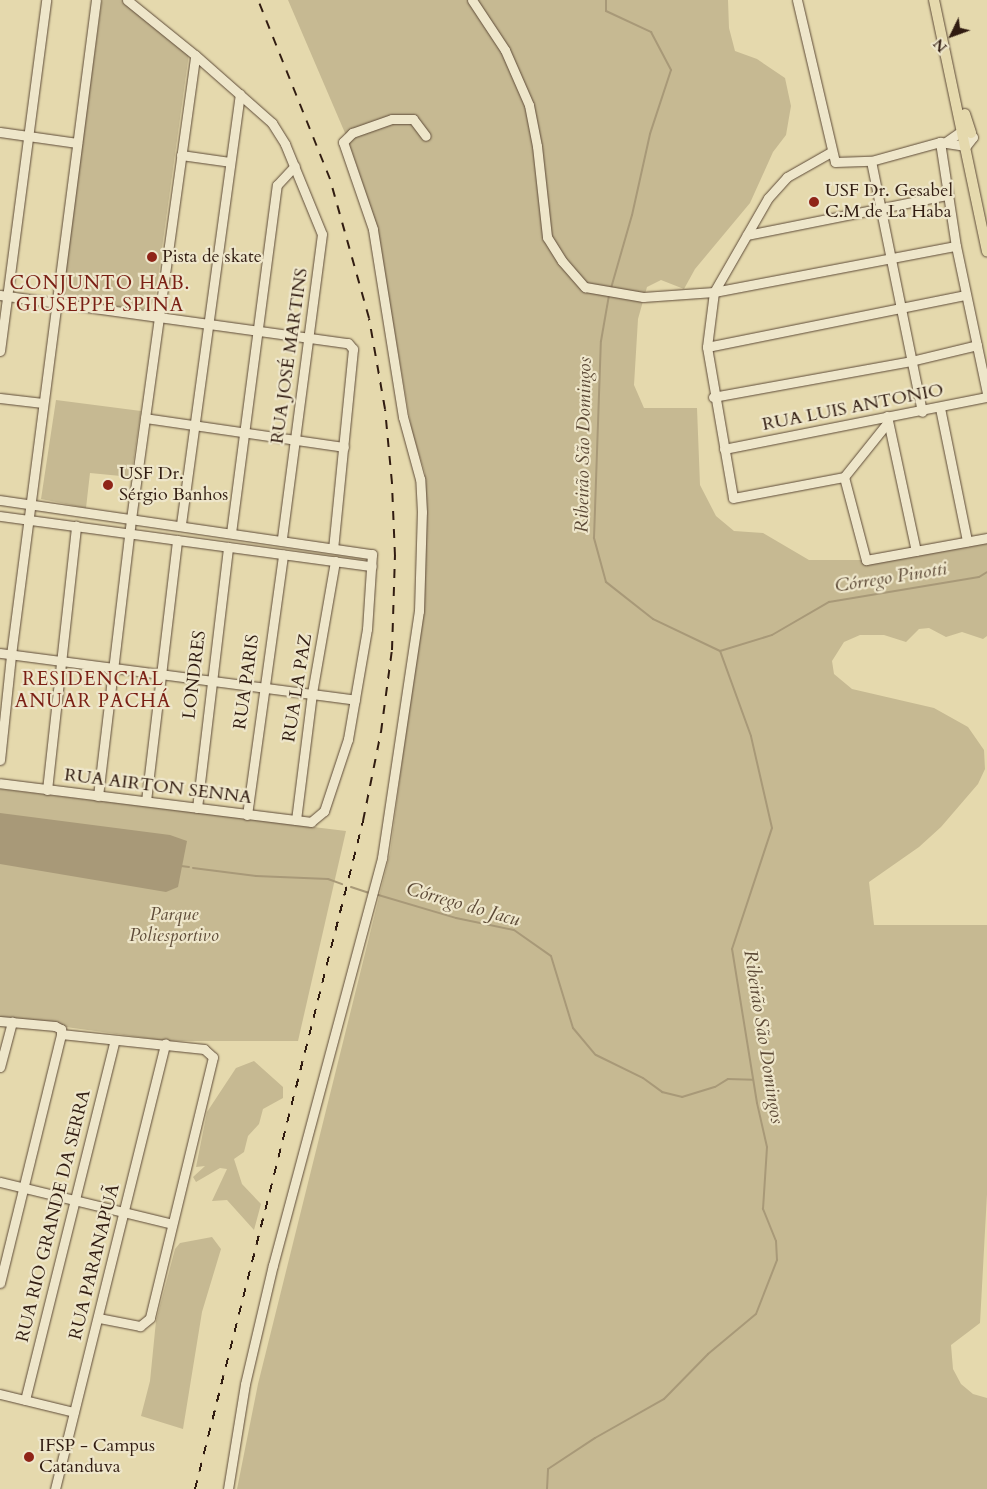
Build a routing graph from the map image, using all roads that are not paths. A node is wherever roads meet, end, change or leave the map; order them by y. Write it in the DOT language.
graph roads {
  1 [pos="46,0"];
  2 [pos="96,0"];
  3 [pos="127,0"];
  4 [pos="472,0"];
  5 [pos="797,0"];
  6 [pos="934,0"];
  7 [pos="195,55"];
  8 [pos="240,94"];
  9 [pos="0,132"];
  10 [pos="28,136"];
  11 [pos="426,136"];
  12 [pos="964,138"];
  13 [pos="943,142"];
  14 [pos="77,143"];
  15 [pos="831,152"];
  16 [pos="180,155"];
  17 [pos="871,161"];
  18 [pos="230,162"];
  19 [pos="295,166"];
  20 [pos="947,195"];
  21 [pos="879,209"];
  22 [pos="747,235"];
  23 [pos="956,246"];
  24 [pos="987,252"];
  25 [pos="888,259"];
  26 [pos="714,292"];
  27 [pos="4,295"];
  28 [pos="966,295"];
  29 [pos="56,303"];
  30 [pos="898,309"];
  31 [pos="158,317"];
  32 [pos="208,324"];
  33 [pos="258,330"];
  34 [pos="309,338"];
  35 [pos="977,345"];
  36 [pos="707,347"];
  37 [pos="0,351"];
  38 [pos="911,361"];
  39 [pos="987,393"];
  40 [pos="713,397"];
  41 [pos="987,397"];
  42 [pos="0,398"];
  43 [pos="43,403"];
  44 [pos="940,408"];
  45 [pos="922,412"];
  46 [pos="144,418"];
  47 [pos="888,419"];
  48 [pos="194,426"];
  49 [pos="244,433"];
  50 [pos="295,440"];
  51 [pos="344,447"];
  52 [pos="724,449"];
  53 [pos="844,477"];
  54 [pos="0,500"];
  55 [pos="30,504"];
  56 [pos="0,516"];
  57 [pos="131,519"];
  58 [pos="28,520"];
  59 [pos="181,524"];
  60 [pos="76,526"];
  61 [pos="129,533"];
  62 [pos="231,533"];
  63 [pos="987,538"];
  64 [pos="177,540"];
  65 [pos="282,540"];
  66 [pos="967,541"];
  67 [pos="228,547"];
  68 [pos="334,548"];
  69 [pos="916,551"];
  70 [pos="283,554"];
  71 [pos="335,561"];
  72 [pos="372,566"];
  73 [pos="0,653"];
  74 [pos="11,655"];
  75 [pos="61,661"];
  76 [pos="112,667"];
  77 [pos="160,674"];
  78 [pos="210,680"];
  79 [pos="262,686"];
  80 [pos="312,693"];
  81 [pos="355,700"];
  82 [pos="0,760"];
  83 [pos="0,783"];
  84 [pos="47,790"];
  85 [pos="98,796"];
  86 [pos="146,801"];
  87 [pos="197,808"];
  88 [pos="247,815"];
  89 [pos="296,820"];
  90 [pos="0,1021"];
  91 [pos="12,1022"];
  92 [pos="61,1034"];
  93 [pos="115,1040"];
  94 [pos="165,1043"];
  95 [pos="0,1068"];
  96 [pos="0,1182"];
  97 [pos="23,1188"];
  98 [pos="74,1199"];
  99 [pos="125,1212"];
  100 [pos="172,1224"];
  101 [pos="0,1283"];
  102 [pos="98,1318"];
  103 [pos="0,1394"];
  104 [pos="25,1400"];
  105 [pos="74,1412"];
  106 [pos="55,1489"];
  107 [pos="228,1489"];
  1 -- 10 [label="street"];
  2 -- 14 [label="street"];
  3 -- 7 [label="street, RUA JOSÉ MARTINS"];
  4 -- 26 [label="street"];
  5 -- 15 [label="street"];
  6 -- 12 [label="main road"];
  7 -- 8 [label="street, RUA JOSÉ MARTINS"];
  7 -- 16 [label="street"];
  8 -- 18 [label="street"];
  8 -- 19 [label="street, RUA JOSÉ MARTINS"];
  9 -- 10 [label="street"];
  10 -- 14 [label="street"];
  10 -- 27 [label="street"];
  11 -- 107 [label="street"];
  12 -- 13 [label="street"];
  12 -- 24 [label="main road"];
  13 -- 17 [label="street"];
  13 -- 20 [label="street"];
  14 -- 29 [label="street"];
  15 -- 17 [label="street"];
  15 -- 22 [label="street"];
  16 -- 18 [label="street"];
  16 -- 31 [label="street"];
  17 -- 21 [label="street"];
  18 -- 32 [label="street"];
  19 -- 33 [label="street"];
  19 -- 34 [label="street, RUA JOSÉ MARTINS"];
  20 -- 21 [label="street"];
  20 -- 23 [label="street"];
  21 -- 22 [label="street"];
  21 -- 25 [label="street"];
  22 -- 26 [label="street"];
  23 -- 25 [label="street"];
  23 -- 28 [label="street"];
  25 -- 26 [label="street"];
  25 -- 30 [label="street"];
  26 -- 36 [label="street"];
  27 -- 29 [label="street"];
  27 -- 37 [label="street"];
  28 -- 30 [label="street"];
  28 -- 35 [label="street"];
  29 -- 31 [label="street"];
  29 -- 43 [label="street"];
  30 -- 36 [label="street"];
  30 -- 38 [label="street"];
  31 -- 32 [label="street"];
  31 -- 46 [label="street"];
  32 -- 33 [label="street"];
  32 -- 48 [label="street"];
  33 -- 34 [label="street"];
  33 -- 49 [label="street"];
  34 -- 50 [label="street, RUA JOSÉ MARTINS"];
  34 -- 51 [label="street"];
  35 -- 38 [label="street"];
  35 -- 39 [label="street"];
  36 -- 40 [label="street"];
  38 -- 40 [label="street"];
  38 -- 45 [label="street"];
  40 -- 52 [label="street"];
  41 -- 44 [label="street, RUA LUIS ANTONIO"];
  42 -- 43 [label="street"];
  43 -- 55 [label="street"];
  44 -- 45 [label="street, RUA LUIS ANTONIO"];
  44 -- 66 [label="street"];
  45 -- 47 [label="street, RUA LUIS ANTONIO"];
  46 -- 48 [label="street"];
  46 -- 57 [label="street"];
  47 -- 52 [label="street, RUA LUIS ANTONIO"];
  47 -- 53 [label="street"];
  47 -- 69 [label="street"];
  48 -- 49 [label="street"];
  48 -- 59 [label="street"];
  49 -- 50 [label="street"];
  49 -- 62 [label="street"];
  50 -- 51 [label="street"];
  50 -- 65 [label="street, RUA JOSÉ MARTINS"];
  51 -- 68 [label="street"];
  52 -- 53 [label="street"];
  53 -- 69 [label="street"];
  54 -- 55 [label="street"];
  55 -- 57 [label="street"];
  55 -- 58 [label="street"];
  56 -- 58 [label="street"];
  57 -- 59 [label="street"];
  57 -- 61 [label="street"];
  58 -- 60 [label="street"];
  58 -- 74 [label="street"];
  59 -- 62 [label="street"];
  60 -- 61 [label="street"];
  60 -- 75 [label="street"];
  61 -- 64 [label="street"];
  61 -- 76 [label="street"];
  62 -- 65 [label="street"];
  63 -- 66 [label="street"];
  64 -- 67 [label="street"];
  64 -- 77 [label="street"];
  65 -- 68 [label="street"];
  66 -- 69 [label="street"];
  67 -- 70 [label="street"];
  67 -- 78 [label="street, LONDRES"];
  68 -- 72 [label="street"];
  70 -- 71 [label="street"];
  70 -- 79 [label="street, RUA PARIS"];
  71 -- 72 [label="street"];
  71 -- 80 [label="street, RUA LA PAZ"];
  72 -- 81 [label="street"];
  73 -- 74 [label="street"];
  74 -- 75 [label="street"];
  74 -- 82 [label="street"];
  75 -- 76 [label="street"];
  75 -- 84 [label="street"];
  76 -- 77 [label="street"];
  76 -- 85 [label="street"];
  77 -- 78 [label="street"];
  77 -- 86 [label="street"];
  78 -- 79 [label="street"];
  78 -- 87 [label="street, LONDRES"];
  79 -- 80 [label="street"];
  79 -- 88 [label="street, RUA PARIS"];
  80 -- 81 [label="street"];
  80 -- 89 [label="street, RUA LA PAZ"];
  81 -- 89 [label="street, RUA AIRTON SENNA"];
  83 -- 84 [label="street, RUA AIRTON SENNA"];
  84 -- 85 [label="street, RUA AIRTON SENNA"];
  85 -- 86 [label="street, RUA AIRTON SENNA"];
  86 -- 87 [label="street, RUA AIRTON SENNA"];
  87 -- 88 [label="street, RUA AIRTON SENNA"];
  88 -- 89 [label="street, RUA AIRTON SENNA"];
  90 -- 91 [label="street"];
  91 -- 92 [label="street"];
  91 -- 95 [label="street"];
  92 -- 93 [label="street"];
  92 -- 97 [label="street"];
  93 -- 94 [label="street"];
  93 -- 98 [label="street, RUA RIO GRANDE DA SERRA"];
  94 -- 99 [label="street, RUA PARANAPUÃ"];
  94 -- 100 [label="street"];
  96 -- 97 [label="street"];
  97 -- 98 [label="street"];
  97 -- 101 [label="street"];
  98 -- 99 [label="street"];
  98 -- 104 [label="street, RUA RIO GRANDE DA SERRA"];
  99 -- 100 [label="street"];
  99 -- 102 [label="street, RUA PARANAPUÃ"];
  100 -- 102 [label="street"];
  102 -- 105 [label="street, RUA PARANAPUÃ"];
  103 -- 104 [label="street"];
  104 -- 105 [label="street"];
  105 -- 106 [label="street, RUA PARANAPUÃ"];
}
